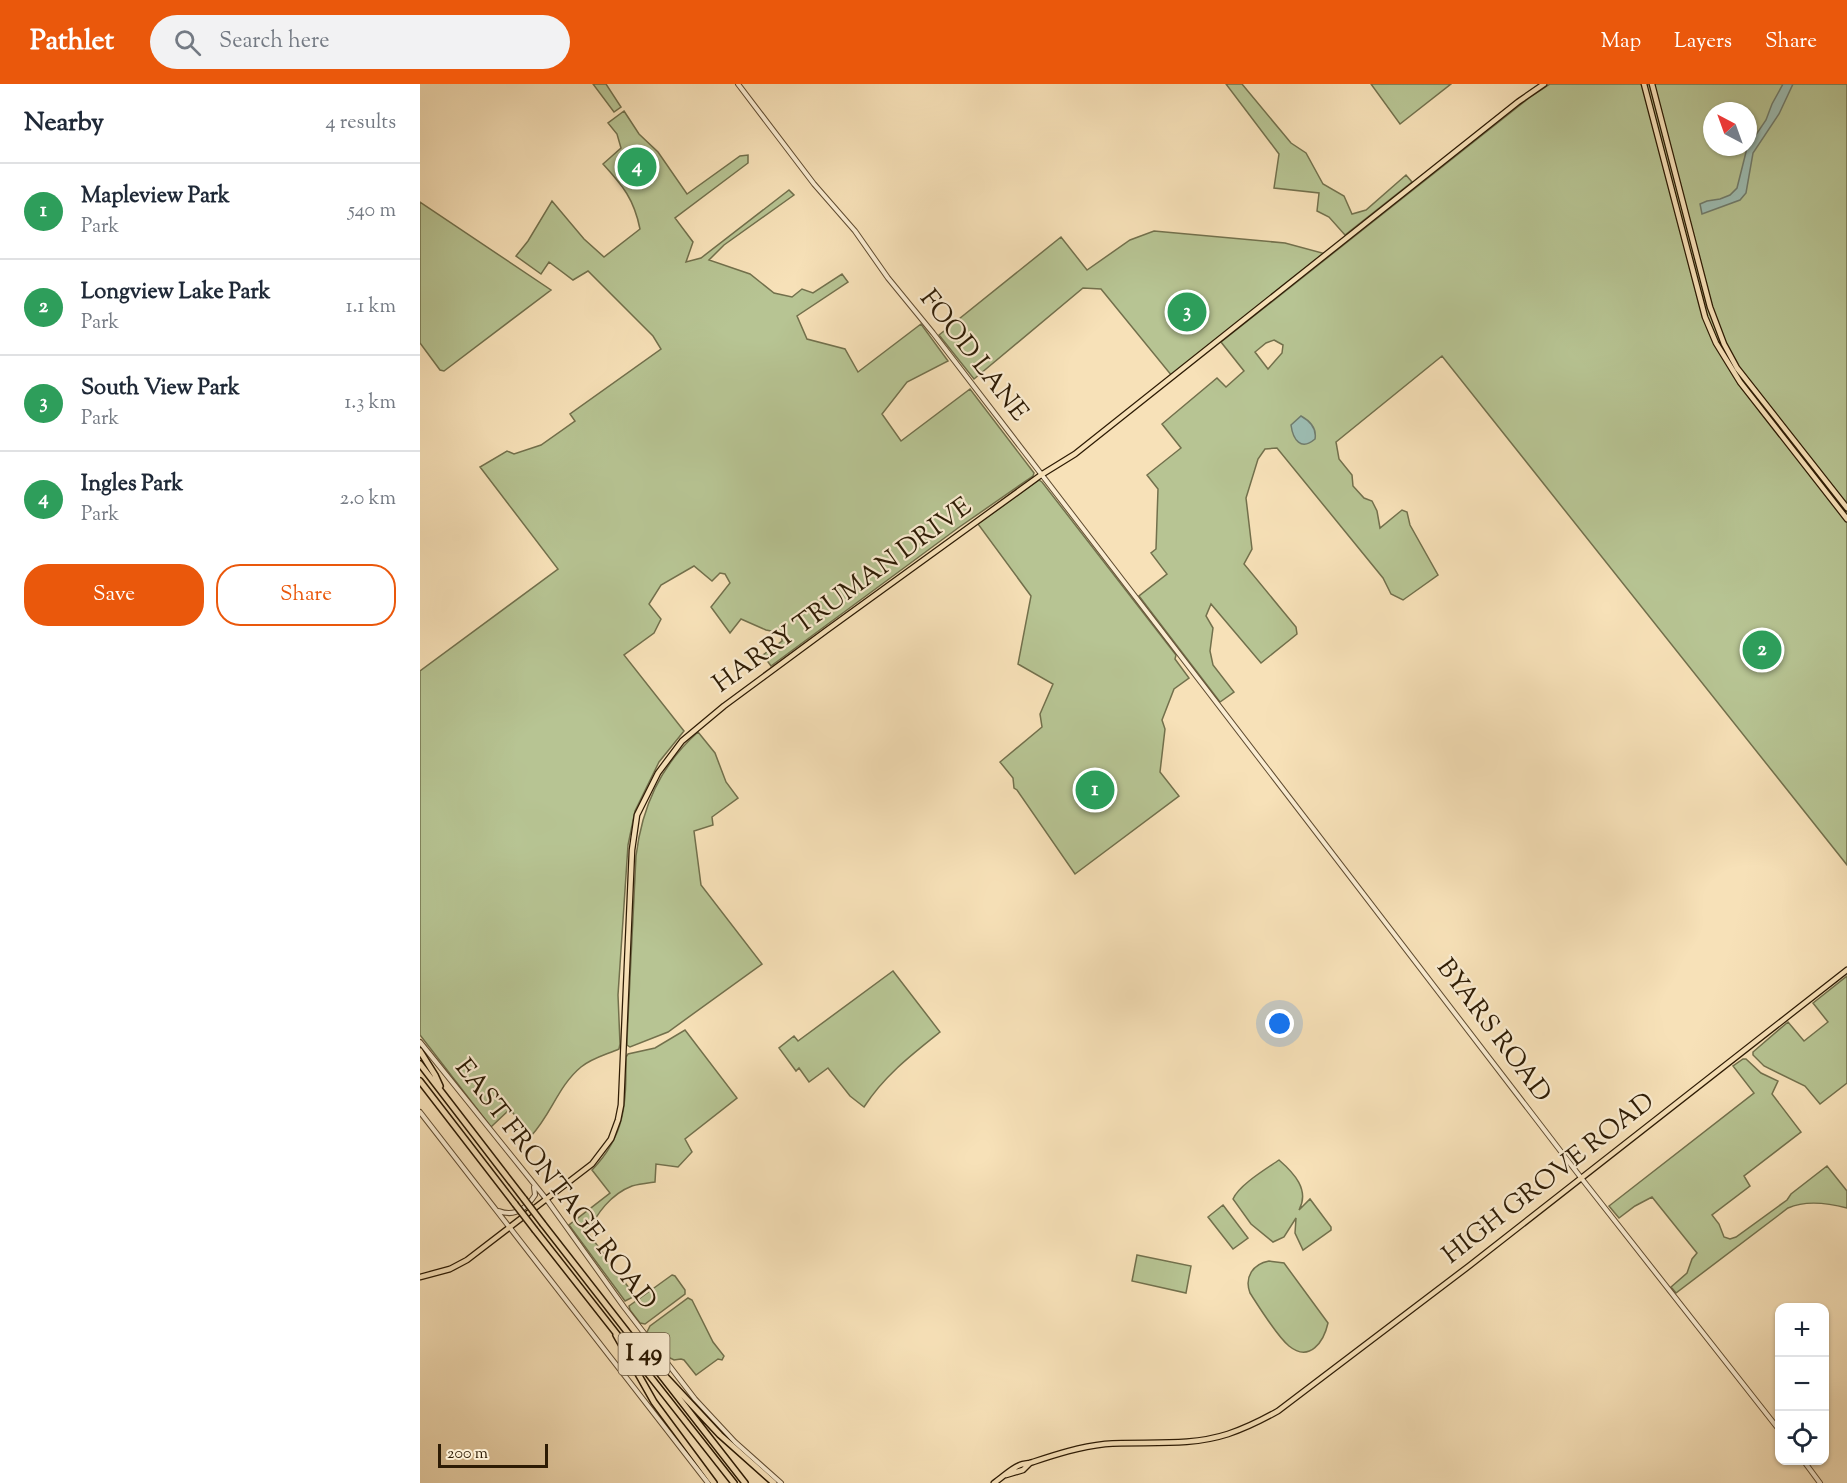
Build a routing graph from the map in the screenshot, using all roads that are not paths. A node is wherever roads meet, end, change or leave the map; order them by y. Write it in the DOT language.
graph roads {
  1 [pos="738,84"];
  2 [pos="1544,84"];
  3 [pos="1644,84"];
  4 [pos="1652,84"];
  5 [pos="1041,475"];
  6 [pos="1847,508"];
  7 [pos="1847,519"];
  8 [pos="1178,652"];
  9 [pos="1847,970"];
  10 [pos="420,1042"];
  11 [pos="420,1051"];
  12 [pos="420,1064"];
  13 [pos="420,1082"];
  14 [pos="420,1088"];
  15 [pos="443,1093"];
  16 [pos="438,1104"];
  17 [pos="420,1112"];
  18 [pos="1582,1179"];
  19 [pos="533,1184"];
  20 [pos="547,1200"];
  21 [pos="498,1211"];
  22 [pos="510,1228"];
  23 [pos="420,1277"];
  24 [pos="615,1330"];
  25 [pos="651,1363"];
  26 [pos="1775,1426"];
  27 [pos="1806,1465"];
  28 [pos="708,1483"];
  29 [pos="714,1483"];
  30 [pos="734,1483"];
  31 [pos="745,1483"];
  32 [pos="774,1483"];
  33 [pos="781,1483"];
  34 [pos="994,1483"];
  35 [pos="1820,1483"];
  1 -- 5 [label="street, FOOD LANE"];
  2 -- 5 [label="main road, HARRY TRUMAN DRIVE"];
  3 -- 7 [label="main road"];
  4 -- 6 [label="main road"];
  5 -- 8 [label="street, FOOD LANE"];
  5 -- 20 [label="main road, HARRY TRUMAN DRIVE"];
  8 -- 18 [label="street, BYARS ROAD"];
  9 -- 18 [label="main road, HIGH GROVE ROAD"];
  10 -- 19 [label="street, EAST FRONTAGE ROAD"];
  11 -- 15 [label="highway"];
  12 -- 15 [label="highway, I 49"];
  13 -- 16 [label="highway, I 49"];
  14 -- 16 [label="highway"];
  15 -- 25 [label="highway, I 49, bridge"];
  16 -- 24 [label="highway, I 49, bridge"];
  17 -- 21 [label="street"];
  18 -- 26 [label="street, BYARS ROAD"];
  18 -- 34 [label="main road, HIGH GROVE ROAD"];
  19 -- 20 [label="street, EAST FRONTAGE ROAD"];
  19 -- 21 [label="street"];
  20 -- 22 [label="main road, HARRY TRUMAN DRIVE"];
  20 -- 33 [label="street, EAST FRONTAGE ROAD"];
  21 -- 22 [label="street"];
  22 -- 23 [label="main road, HARRY TRUMAN DRIVE"];
  22 -- 28 [label="street"];
  24 -- 29 [label="highway"];
  24 -- 30 [label="highway, I 49"];
  25 -- 31 [label="highway, I 49"];
  25 -- 32 [label="highway"];
  27 -- 35 [label="street"];
}
